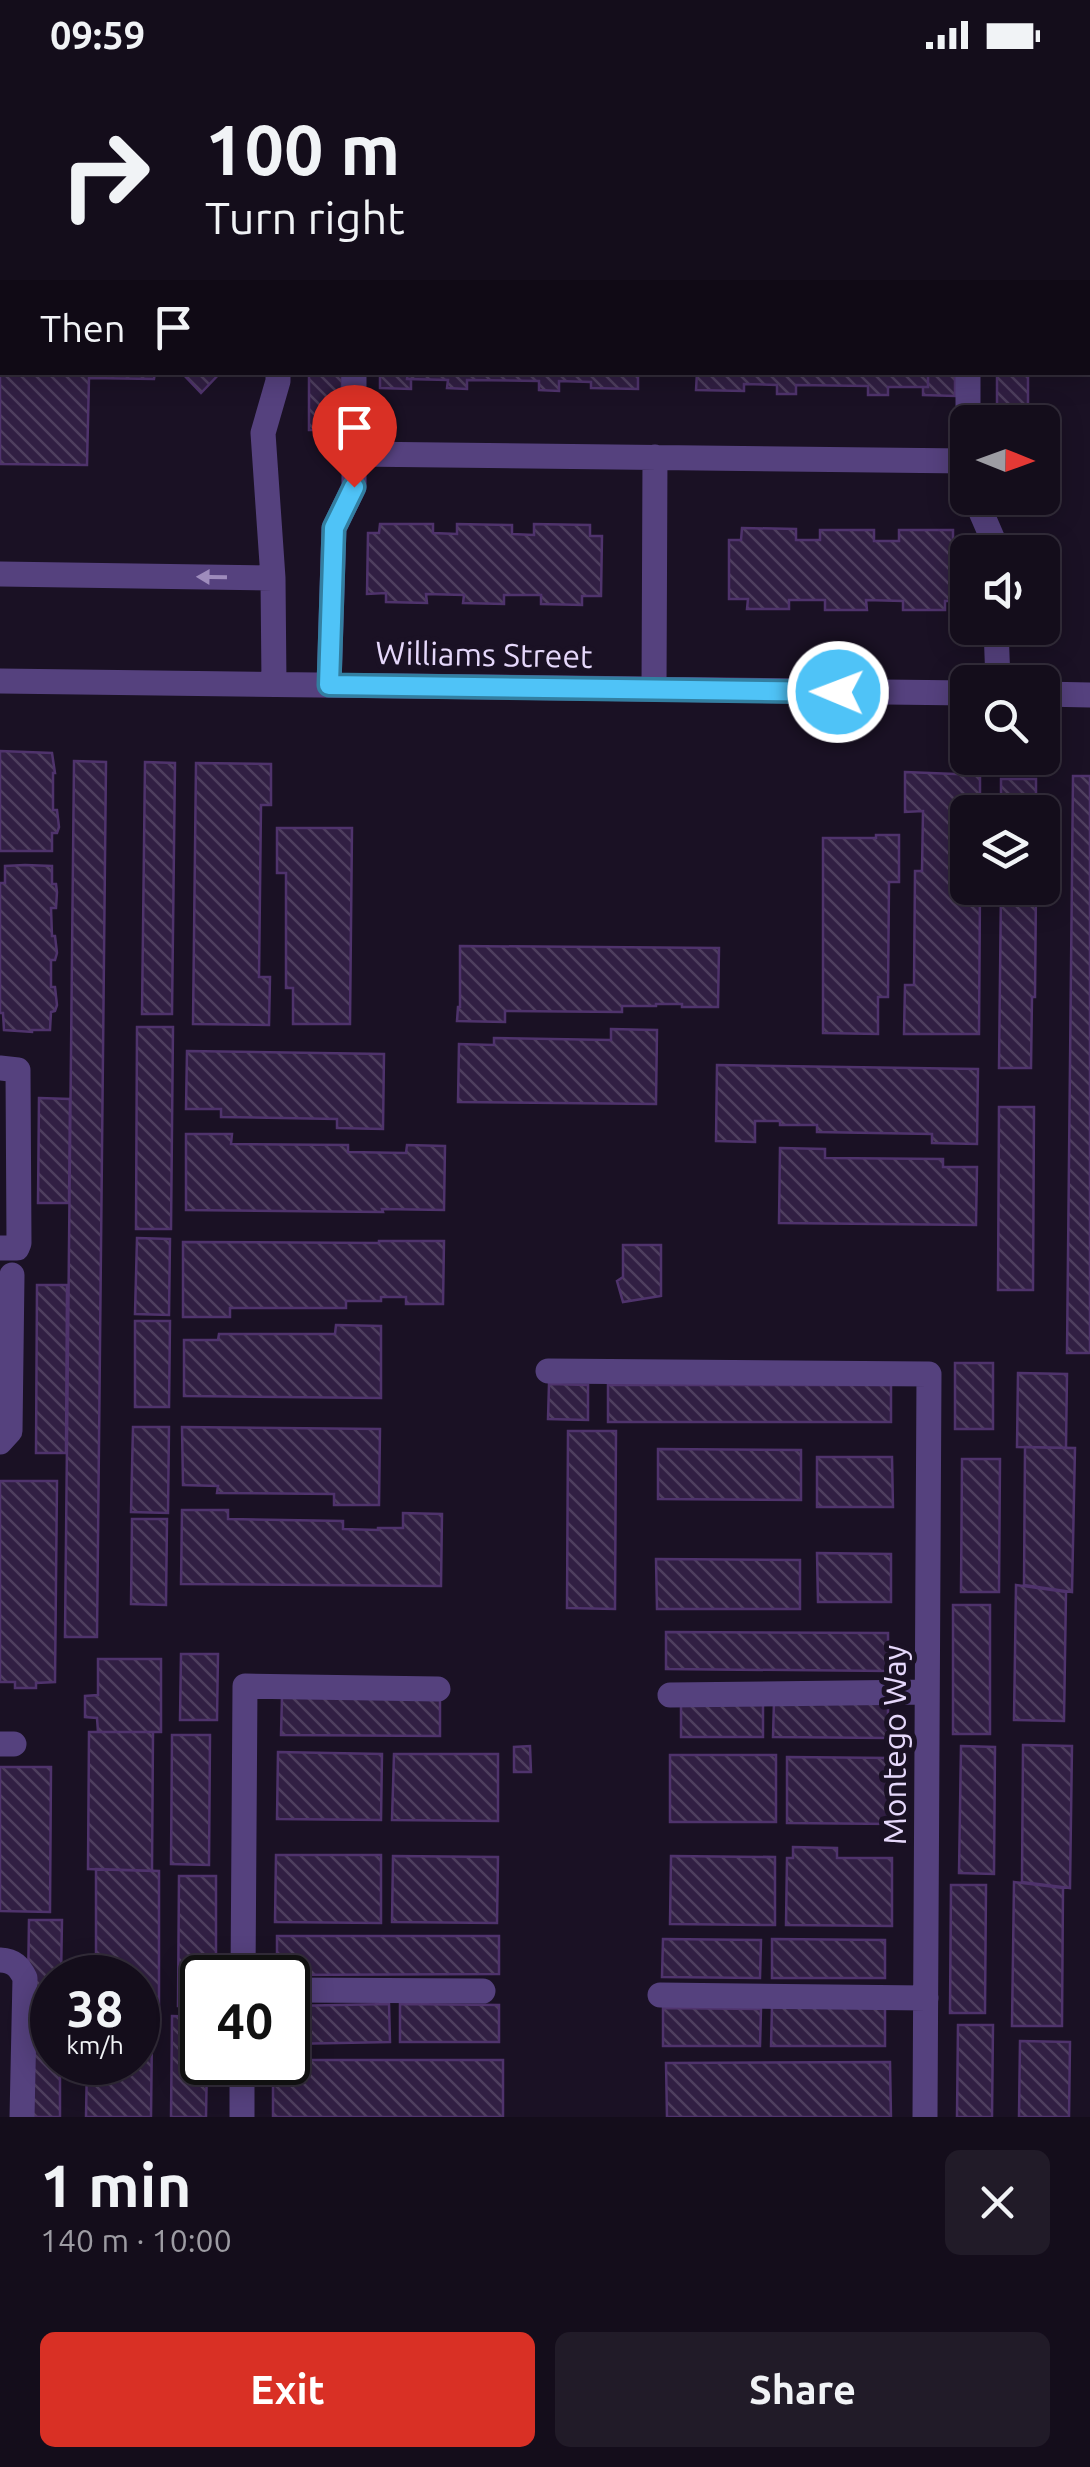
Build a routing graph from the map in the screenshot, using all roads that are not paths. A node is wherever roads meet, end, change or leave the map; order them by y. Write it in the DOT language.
graph roads {
  1 [pos="278,375"];
  2 [pos="354,375"];
  3 [pos="968,375"];
  4 [pos="968,405"];
  5 [pos="354,454"];
  6 [pos="655,457"];
  7 [pos="950,461"];
  8 [pos="0,574"];
  9 [pos="273,578"];
  10 [pos="0,681"];
  11 [pos="274,684"];
  12 [pos="329,685"];
  13 [pos="654,689"];
  14 [pos="950,694"];
  15 [pos="1060,694"];
  16 [pos="1090,695"];
  17 [pos="0,1068"];
  18 [pos="0,1248"];
  19 [pos="12,1276"];
  20 [pos="548,1371"];
  21 [pos="0,1442"];
  22 [pos="438,1689"];
  23 [pos="927,1692"];
  24 [pos="670,1695"];
  25 [pos="243,1955"];
  26 [pos="0,1960"];
  27 [pos="310,1990"];
  28 [pos="483,1992"];
  29 [pos="660,1994"];
  30 [pos="926,1998"];
  31 [pos="242,2085"];
  32 [pos="22,2117"];
  33 [pos="242,2117"];
  34 [pos="926,2117"];
  1 -- 9 [label="street"];
  2 -- 5 [label="street"];
  3 -- 4 [label="street"];
  5 -- 6 [label="street"];
  5 -- 12 [label="street"];
  6 -- 7 [label="street"];
  6 -- 13 [label="street"];
  9 -- 8 [label="street, one-way"];
  9 -- 11 [label="street"];
  10 -- 11 [label="street, Williams Street"];
  11 -- 12 [label="street, Williams Street"];
  12 -- 13 [label="street, Williams Street"];
  13 -- 14 [label="street, Williams Street"];
  15 -- 16 [label="street"];
  17 -- 18 [label="street"];
  19 -- 21 [label="street"];
  20 -- 23 [label="street, Montego Way"];
  22 -- 25 [label="street"];
  23 -- 24 [label="street"];
  23 -- 30 [label="street, Montego Way"];
  26 -- 32 [label="street"];
  27 -- 28 [label="street"];
  29 -- 30 [label="street"];
  30 -- 34 [label="street, Montego Way"];
  31 -- 33 [label="street"];
}
